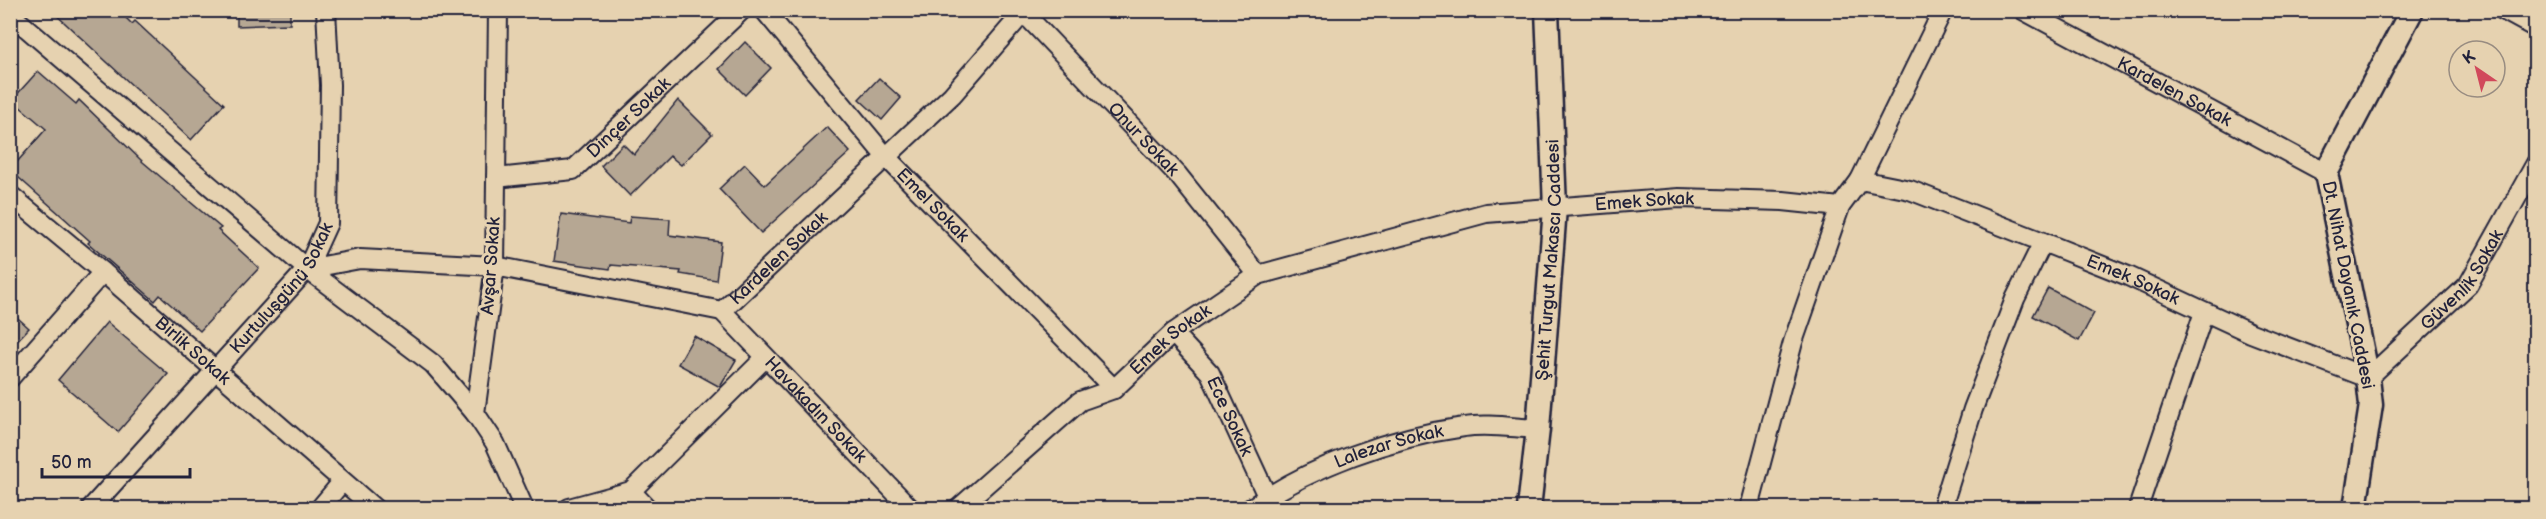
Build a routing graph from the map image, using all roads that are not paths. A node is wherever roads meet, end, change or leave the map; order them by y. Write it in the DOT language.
graph roads {
  1 [pos="326,10"];
  2 [pos="498,10"];
  3 [pos="742,10"];
  4 [pos="764,10"];
  5 [pos="1547,10"];
  6 [pos="1942,10"];
  7 [pos="2023,10"];
  8 [pos="2412,10"];
  9 [pos="2504,10"];
  10 [pos="1024,11"];
  11 [pos="10,14"];
  12 [pos="2535,28"];
  13 [pos="886,157"];
  14 [pos="2535,163"];
  15 [pos="2326,173"];
  16 [pos="496,178"];
  17 [pos="1860,180"];
  18 [pos="10,195"];
  19 [pos="1840,207"];
  20 [pos="1555,208"];
  21 [pos="2043,242"];
  22 [pos="495,266"];
  23 [pos="307,269"];
  24 [pos="103,272"];
  25 [pos="1258,275"];
  26 [pos="722,311"];
  27 [pos="2204,312"];
  28 [pos="1173,333"];
  29 [pos="765,358"];
  30 [pos="214,370"];
  31 [pos="10,378"];
  32 [pos="2368,378"];
  33 [pos="1114,389"];
  34 [pos="475,413"];
  35 [pos="1538,429"];
  36 [pos="342,482"];
  37 [pos="631,491"];
  38 [pos="1271,502"];
  39 [pos="91,508"];
  40 [pos="320,508"];
  41 [pos="374,508"];
  42 [pos="524,508"];
  43 [pos="569,508"];
  44 [pos="647,508"];
  45 [pos="910,508"];
  46 [pos="958,508"];
  47 [pos="1251,508"];
  48 [pos="1528,508"];
  49 [pos="1749,508"];
  50 [pos="1942,508"];
  51 [pos="2138,508"];
  52 [pos="2355,508"];
  1 -- 23 [label="street, Kurtuluşgünü Sokak"];
  2 -- 16 [label="street, Avşar Sokak"];
  3 -- 16 [label="street, Dinçer Sokak"];
  4 -- 13 [label="street, Emel Sokak"];
  5 -- 20 [label="street, Şehit Turgut Makascı Caddesi"];
  6 -- 17 [label="street"];
  7 -- 15 [label="street, Kardelen Sokak"];
  8 -- 15 [label="street, Dt. Nihat Dayanık Caddesi"];
  9 -- 12 [label="street"];
  10 -- 13 [label="street, Kardelen Sokak"];
  10 -- 25 [label="street, Onur Sokak"];
  11 -- 23 [label="street"];
  13 -- 26 [label="street, Kardelen Sokak"];
  13 -- 33 [label="street, Emel Sokak"];
  14 -- 32 [label="street, Güvenlik Sokak"];
  15 -- 32 [label="street, Dt. Nihat Dayanık Caddesi"];
  16 -- 22 [label="street, Avşar Sokak"];
  17 -- 19 [label="street"];
  17 -- 21 [label="street, Emek Sokak"];
  18 -- 24 [label="street, Birlik Sokak"];
  19 -- 20 [label="street, Emek Sokak"];
  19 -- 49 [label="street"];
  20 -- 25 [label="street, Emek Sokak"];
  20 -- 35 [label="street, Şehit Turgut Makascı Caddesi"];
  21 -- 27 [label="street, Emek Sokak"];
  21 -- 50 [label="street"];
  22 -- 23 [label="street, Kardelen Sokak"];
  22 -- 26 [label="street, Kardelen Sokak"];
  22 -- 34 [label="street, Avşar Sokak"];
  23 -- 30 [label="street, Kurtuluşgünü Sokak"];
  23 -- 34 [label="street"];
  24 -- 30 [label="street, Birlik Sokak"];
  24 -- 31 [label="street"];
  25 -- 28 [label="street, Emek Sokak"];
  26 -- 29 [label="street, Havakadın Sokak"];
  27 -- 32 [label="street, Emek Sokak"];
  27 -- 51 [label="street"];
  28 -- 33 [label="street, Emek Sokak"];
  28 -- 38 [label="street, Ece Sokak"];
  29 -- 37 [label="street"];
  29 -- 45 [label="street, Havakadın Sokak"];
  30 -- 36 [label="street, Birlik Sokak"];
  30 -- 39 [label="street, Kurtuluşgünü Sokak"];
  32 -- 52 [label="street, Dt. Nihat Dayanık Caddesi"];
  33 -- 46 [label="street, Emek Sokak"];
  34 -- 42 [label="street"];
  35 -- 38 [label="street, Lalezar Sokak"];
  35 -- 48 [label="street, Şehit Turgut Makascı Caddesi"];
  36 -- 40 [label="street"];
  36 -- 41 [label="street, Birlik Sokak"];
  37 -- 43 [label="street"];
  37 -- 44 [label="street"];
  38 -- 47 [label="street, Lalezar Sokak"];
}
